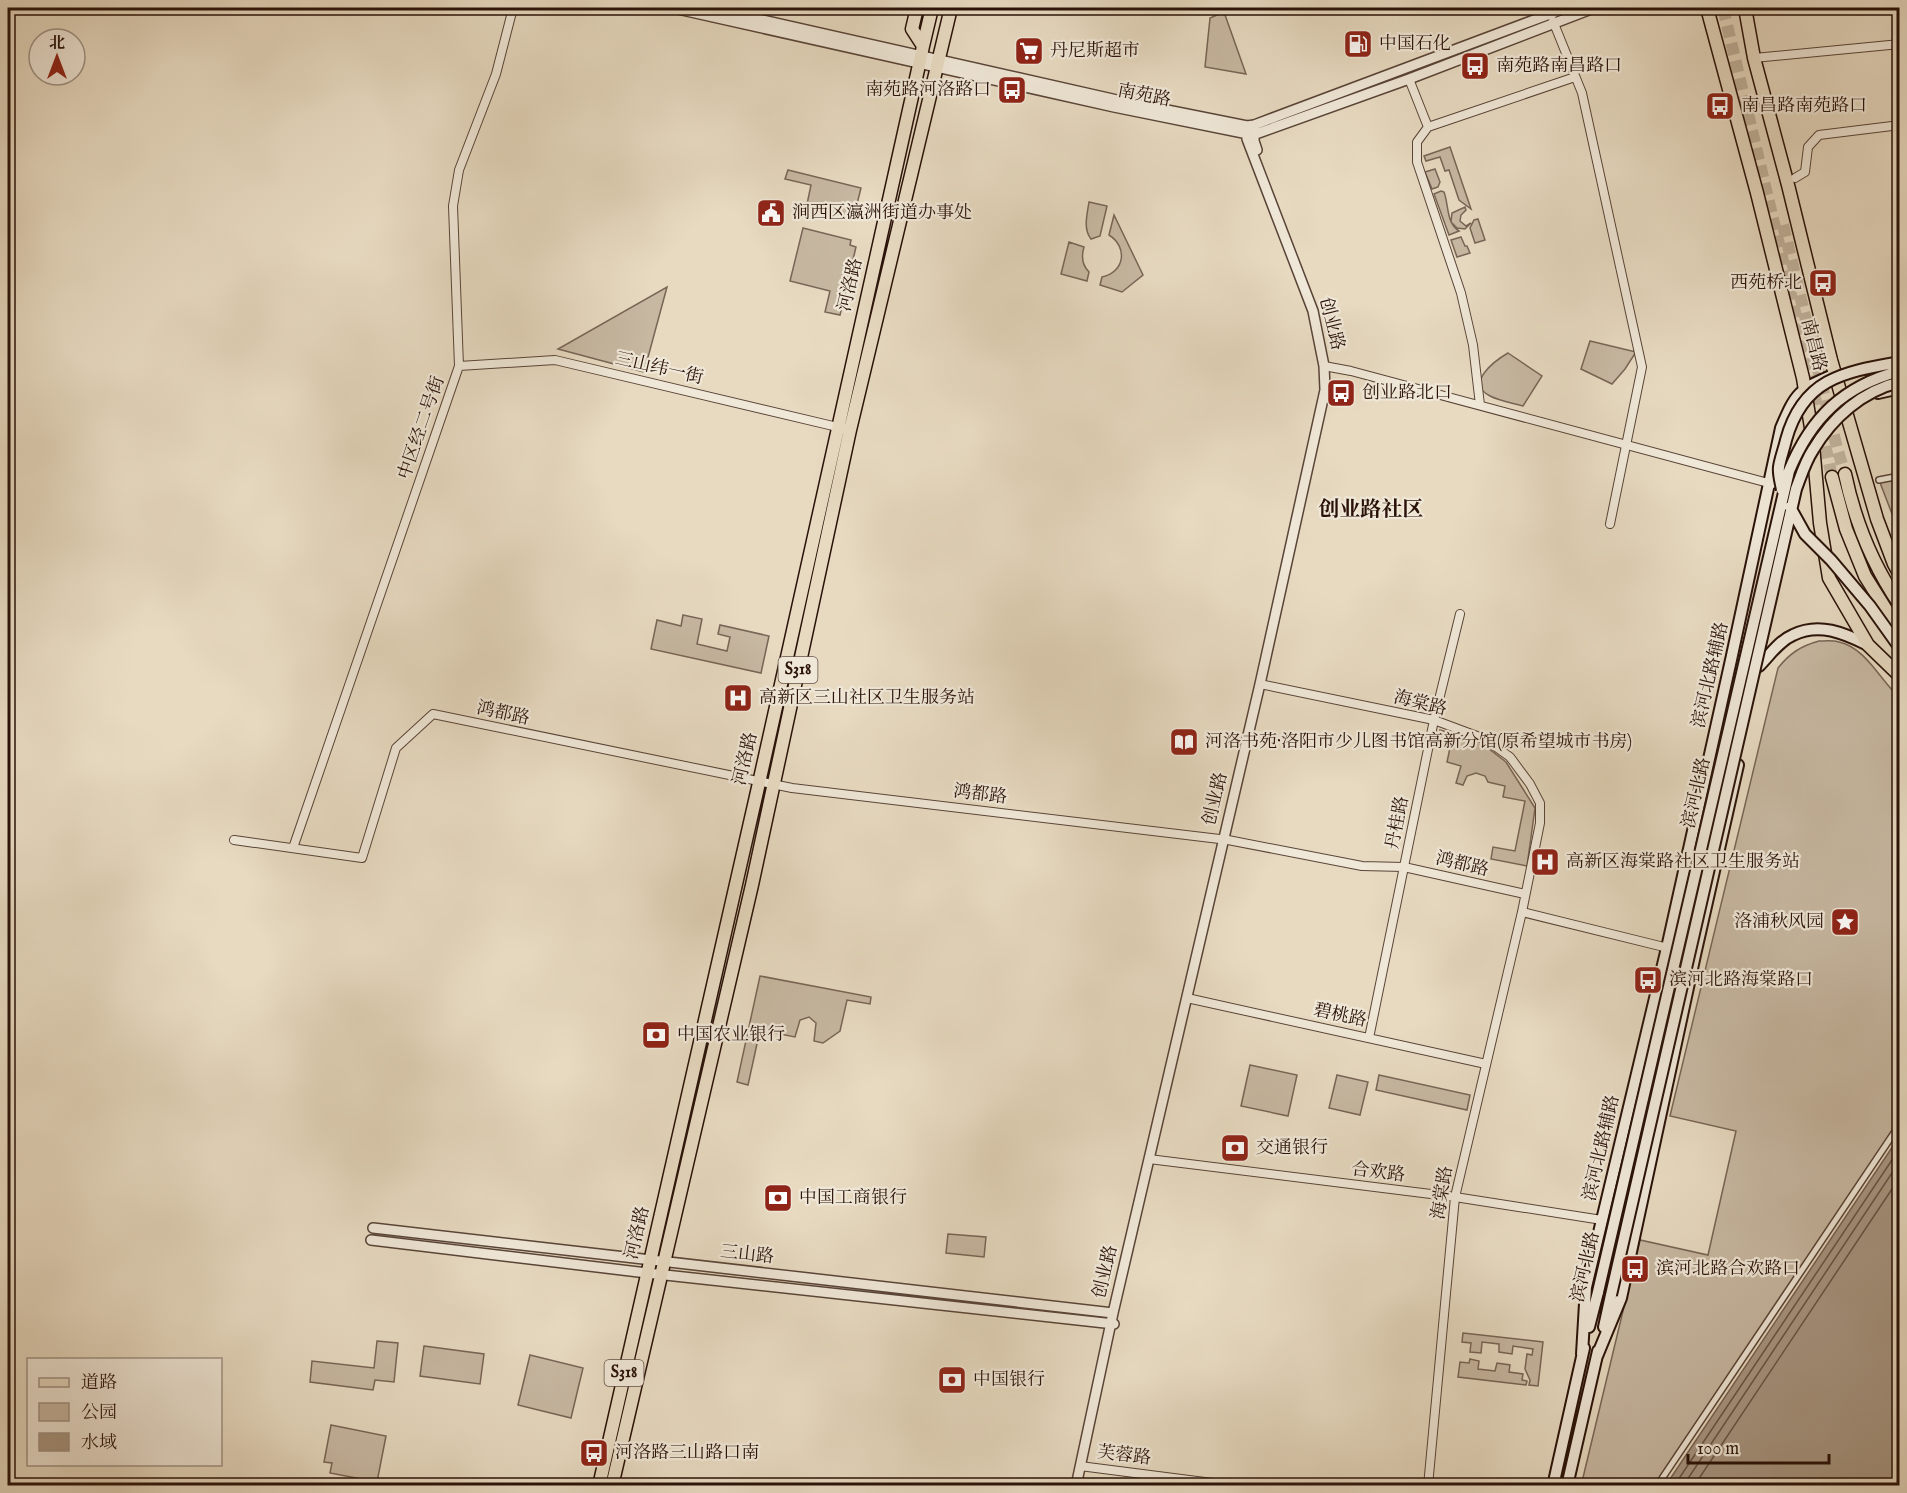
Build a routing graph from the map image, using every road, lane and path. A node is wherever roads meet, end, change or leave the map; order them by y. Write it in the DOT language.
graph roads {
  1 [pos="513,8"];
  2 [pos="673,8"];
  3 [pos="709,8"];
  4 [pos="917,8"];
  5 [pos="932,8"];
  6 [pos="951,8"];
  7 [pos="1566,8"];
  8 [pos="1594,8"];
  9 [pos="1707,8"];
  10 [pos="1745,8"];
  11 [pos="1554,22"];
  12 [pos="1899,44"];
  13 [pos="921,55"];
  14 [pos="1754,58"];
  15 [pos="936,63"];
  16 [pos="1575,77"];
  17 [pos="1409,79"];
  18 [pos="1899,125"];
  19 [pos="1428,127"];
  20 [pos="1250,130"];
  21 [pos="1795,178"];
  22 [pos="1899,361"];
  23 [pos="459,366"];
  24 [pos="1327,366"];
  25 [pos="1899,371"];
  26 [pos="1836,374"];
  27 [pos="1899,382"];
  28 [pos="1899,388"];
  29 [pos="1805,389"];
  30 [pos="1844,404"];
  31 [pos="1480,405"];
  32 [pos="837,426"];
  33 [pos="850,430"];
  34 [pos="1812,434"];
  35 [pos="1626,444"];
  36 [pos="1845,474"];
  37 [pos="1899,476"];
  38 [pos="1832,477"];
  39 [pos="1879,480"];
  40 [pos="1770,483"];
  41 [pos="1789,488"];
  42 [pos="1610,524"];
  43 [pos="1899,575"];
  44 [pos="1899,605"];
  45 [pos="1460,614"];
  46 [pos="1899,632"];
  47 [pos="1868,645"];
  48 [pos="1899,648"];
  49 [pos="1759,666"];
  50 [pos="1899,676"];
  51 [pos="1262,684"];
  52 [pos="1434,720"];
  53 [pos="759,783"];
  54 [pos="773,785"];
  55 [pos="234,840"];
  56 [pos="1226,840"];
  57 [pos="293,848"];
  58 [pos="1404,867"];
  59 [pos="1525,894"];
  60 [pos="1522,912"];
  61 [pos="1667,948"];
  62 [pos="1695,956"];
  63 [pos="1189,999"];
  64 [pos="1369,1038"];
  65 [pos="1486,1064"];
  66 [pos="1899,1124"];
  67 [pos="1151,1160"];
  68 [pos="1455,1197"];
  69 [pos="1602,1220"];
  70 [pos="373,1228"];
  71 [pos="371,1240"];
  72 [pos="648,1267"];
  73 [pos="664,1269"];
  74 [pos="1115,1313"];
  75 [pos="1113,1324"];
  76 [pos="1582,1354"];
  77 [pos="1597,1356"];
  78 [pos="1083,1466"];
  79 [pos="599,1485"];
  80 [pos="612,1485"];
  81 [pos="1076,1485"];
  82 [pos="1081,1485"];
  83 [pos="1236,1485"];
  84 [pos="1428,1485"];
  85 [pos="1553,1485"];
  86 [pos="1567,1485"];
  87 [pos="1657,1485"];
  1 -- 23 [label="street, 中区经二号街"];
  2 -- 13 [label="street, 南苑路"];
  3 -- 13 [label="street, 南苑路"];
  4 -- 13 [label="main road"];
  5 -- 13 [label="main road, 河洛路"];
  6 -- 15 [label="main road, 河洛路 / S318"];
  7 -- 20 [label="street"];
  8 -- 11 [label="street"];
  9 -- 29 [label="main road, 南昌路"];
  10 -- 14 [label="main road, 南昌路"];
  11 -- 16 [label="street"];
  11 -- 17 [label="street"];
  12 -- 14 [label="street"];
  13 -- 15 [label="street, 南苑路"];
  13 -- 32 [label="main road, 河洛路 / S318"];
  14 -- 26 [label="main road, 南昌路"];
  15 -- 20 [label="street, 南苑路"];
  15 -- 33 [label="main road, 河洛路 / S318"];
  16 -- 19 [label="street"];
  16 -- 35 [label="street"];
  17 -- 19 [label="street"];
  17 -- 20 [label="street"];
  18 -- 21 [label="street"];
  19 -- 31 [label="street"];
  20 -- 24 [label="street, 创业路"];
  22 -- 26 [label="main road, 滨河北路辅路"];
  22 -- 48 [label="main road, bridge"];
  23 -- 32 [label="street, 三山纬一街"];
  23 -- 57 [label="street, 中区经二号街"];
  24 -- 31 [label="street"];
  24 -- 51 [label="street, 创业路"];
  25 -- 76 [label="main road, 滨河北路, bridge"];
  26 -- 29 [label="main road, 滨河北路辅路"];
  26 -- 30 [label="main road, 南昌路"];
  27 -- 77 [label="main road, 滨河北路, bridge"];
  28 -- 30 [label="main road"];
  29 -- 34 [label="main road, 南昌路"];
  29 -- 40 [label="main road, 滨河北路辅路"];
  30 -- 34 [label="main road"];
  30 -- 43 [label="main road, 南昌路"];
  31 -- 35 [label="street"];
  32 -- 33 [label="street, 三山纬一街"];
  32 -- 53 [label="main road, 河洛路 / S318"];
  33 -- 54 [label="main road, 河洛路 / S318"];
  34 -- 41 [label="main road"];
  34 -- 47 [label="main road, 南昌路"];
  35 -- 40 [label="street"];
  35 -- 42 [label="street"];
  36 -- 44 [label="main road"];
  37 -- 39 [label="street"];
  38 -- 46 [label="main road"];
  40 -- 41 [label="street"];
  40 -- 61 [label="main road, 滨河北路辅路"];
  41 -- 49 [label="main road"];
  45 -- 52 [label="street, 丹桂路"];
  47 -- 49 [label="main road"];
  47 -- 50 [label="main road, 南昌路"];
  49 -- 62 [label="main road"];
  51 -- 52 [label="street, 海棠路"];
  51 -- 56 [label="street, 创业路"];
  52 -- 58 [label="street, 丹桂路"];
  52 -- 59 [label="street, 海棠路"];
  53 -- 54 [label="street, 鸿都路"];
  53 -- 57 [label="street, 鸿都路"];
  53 -- 72 [label="main road, 河洛路 / S318"];
  54 -- 56 [label="street, 鸿都路"];
  54 -- 73 [label="main road, 河洛路 / S318"];
  55 -- 57 [label="street"];
  56 -- 58 [label="street, 鸿都路"];
  56 -- 63 [label="street, 创业路"];
  58 -- 59 [label="street, 鸿都路"];
  58 -- 64 [label="street, 丹桂路"];
  59 -- 60 [label="street, 海棠路"];
  60 -- 61 [label="street"];
  60 -- 65 [label="street, 海棠路"];
  61 -- 62 [label="street"];
  61 -- 69 [label="main road, 滨河北路辅路"];
  62 -- 77 [label="main road"];
  63 -- 64 [label="street, 碧桃路"];
  63 -- 67 [label="street, 创业路"];
  64 -- 65 [label="street, 碧桃路"];
  65 -- 68 [label="street, 海棠路"];
  66 -- 87 [label="street"];
  67 -- 68 [label="street, 合欢路"];
  67 -- 74 [label="street, 创业路"];
  68 -- 69 [label="street, 合欢路"];
  68 -- 84 [label="street, 海棠路"];
  69 -- 76 [label="main road, 滨河北路辅路"];
  70 -- 72 [label="street, 三山路"];
  71 -- 72 [label="street, 三山路"];
  72 -- 73 [label="street, 三山路"];
  72 -- 79 [label="main road, 河洛路 / S318"];
  73 -- 74 [label="street, 三山路"];
  73 -- 75 [label="street, 三山路"];
  73 -- 80 [label="main road, 河洛路 / S318"];
  74 -- 75 [label="street, 创业路"];
  75 -- 78 [label="street, 创业路"];
  76 -- 85 [label="main road, 滨河北路"];
  77 -- 86 [label="main road, 滨河北路"];
  78 -- 81 [label="street, 创业路"];
  78 -- 82 [label="street, 创业路"];
  78 -- 83 [label="street, 芙蓉路"];
}
